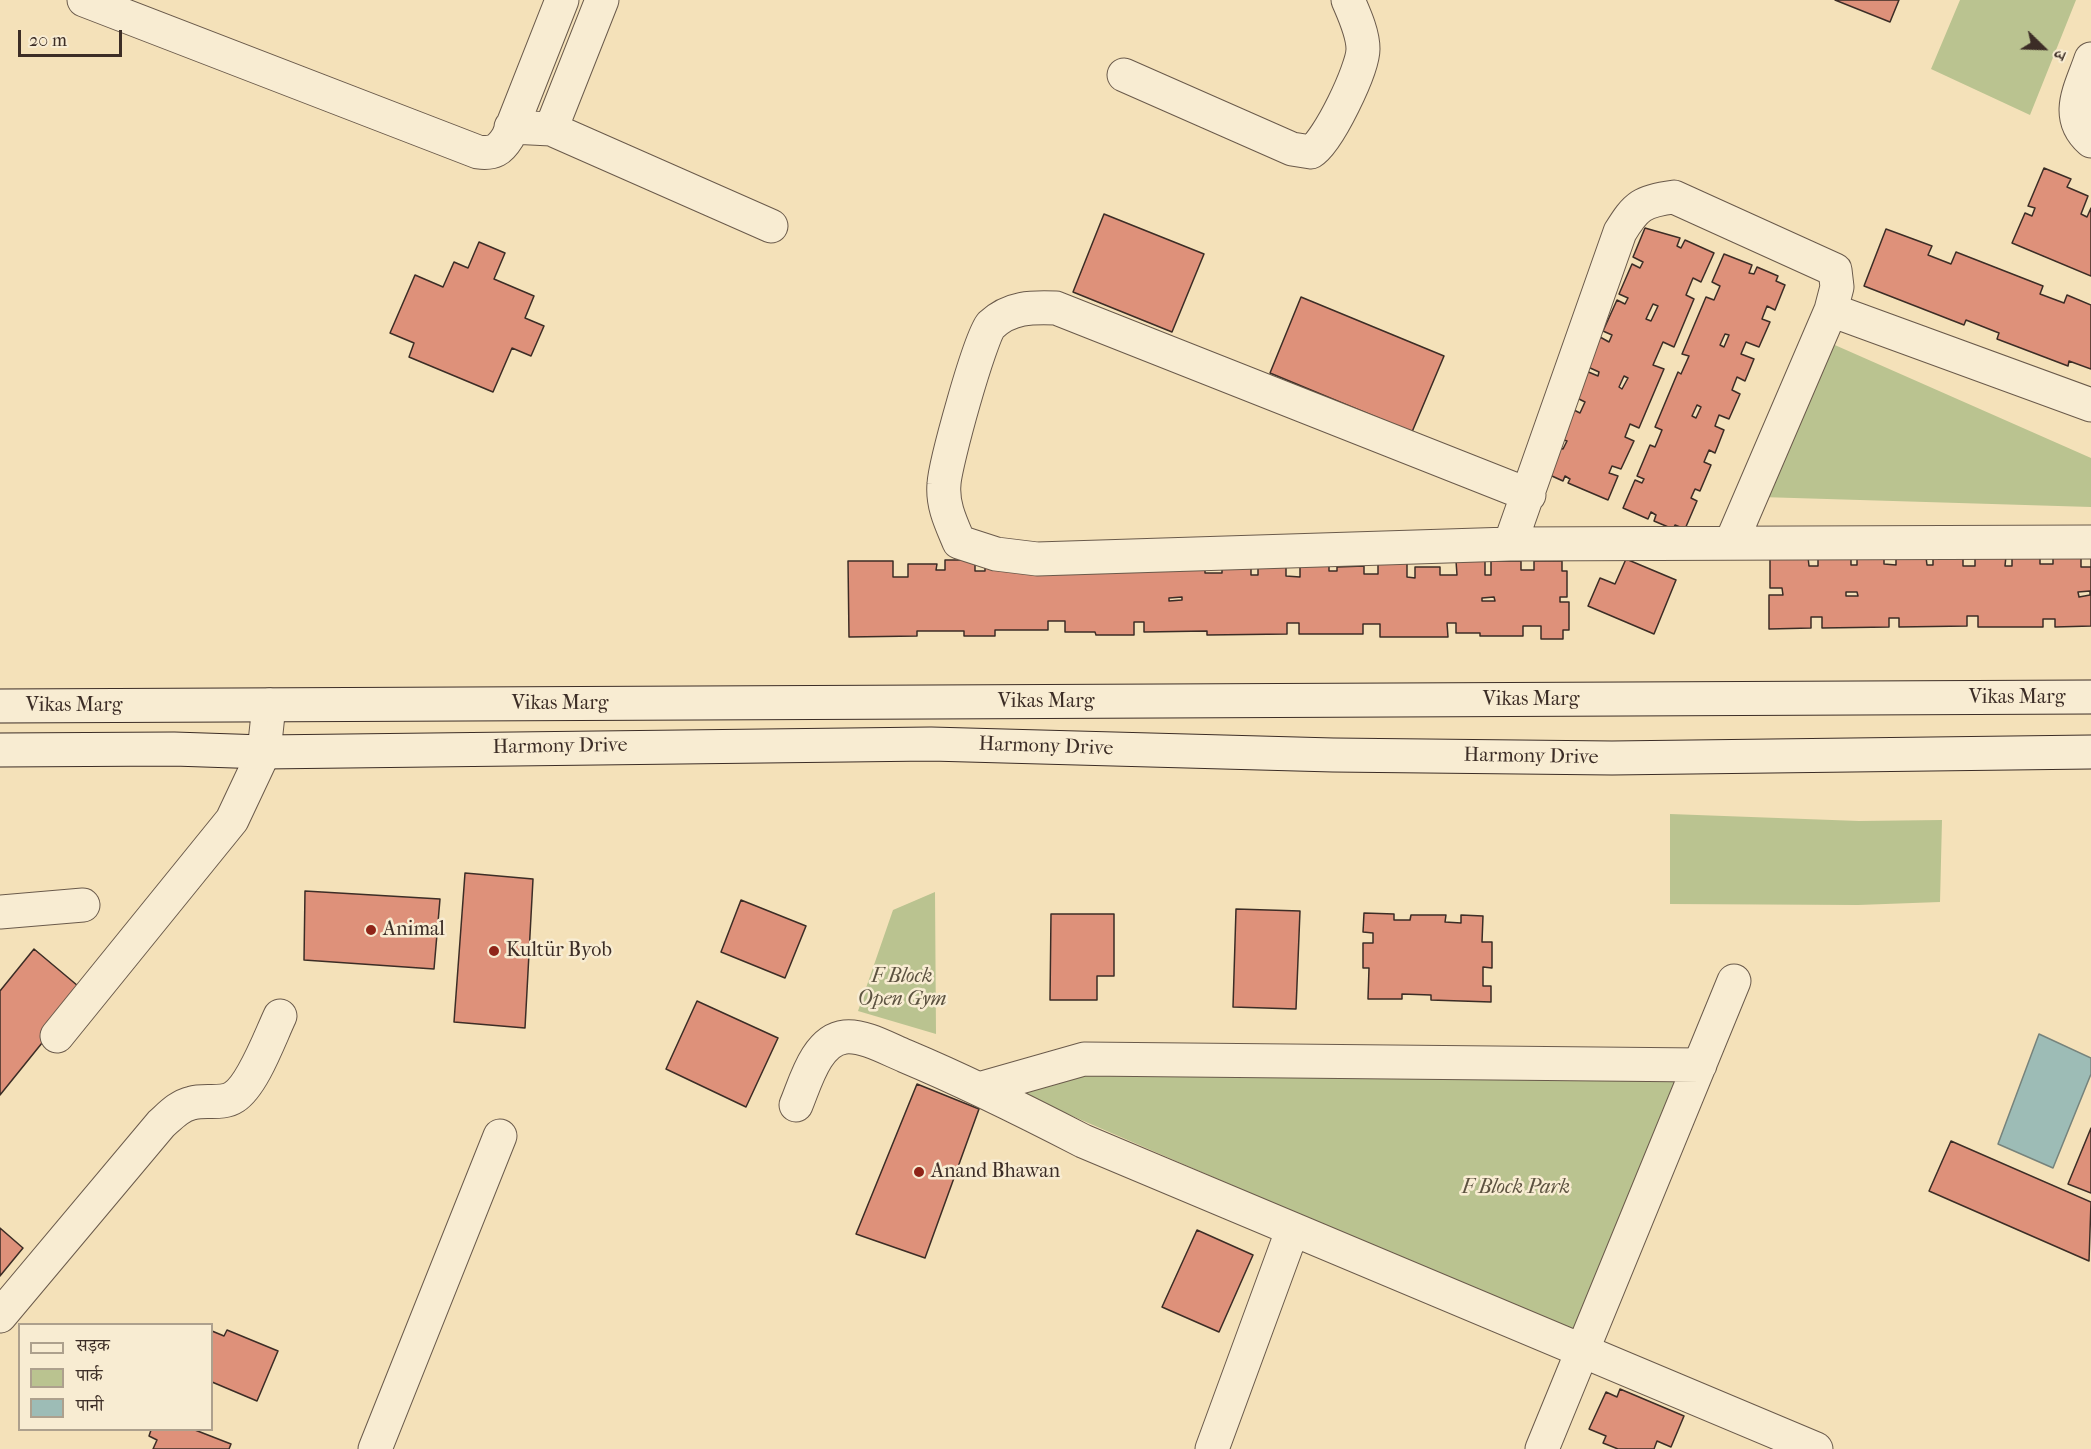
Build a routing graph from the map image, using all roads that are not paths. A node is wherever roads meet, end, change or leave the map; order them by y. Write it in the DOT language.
graph roads {
  1 [pos="84,0"];
  2 [pos="562,0"];
  3 [pos="602,0"];
  4 [pos="1348,0"];
  5 [pos="2091,59"];
  6 [pos="1124,75"];
  7 [pos="511,128"];
  8 [pos="551,129"];
  9 [pos="2091,141"];
  10 [pos="771,226"];
  11 [pos="1831,310"];
  12 [pos="2091,405"];
  13 [pos="1528,495"];
  14 [pos="2091,542"];
  15 [pos="1731,543"];
  16 [pos="1510,544"];
  17 [pos="2091,698"];
  18 [pos="269,705"];
  19 [pos="0,706"];
  20 [pos="0,750"];
  21 [pos="264,752"];
  22 [pos="2091,752"];
  23 [pos="84,905"];
  24 [pos="0,912"];
  25 [pos="1734,981"];
  26 [pos="280,1016"];
  27 [pos="57,1036"];
  28 [pos="1700,1065"];
  29 [pos="982,1088"];
  30 [pos="796,1105"];
  31 [pos="500,1136"];
  32 [pos="1292,1231"];
  33 [pos="0,1316"];
  34 [pos="1580,1352"];
  35 [pos="375,1449"];
  36 [pos="1212,1449"];
  37 [pos="1542,1449"];
  38 [pos="1816,1449"];
  1 -- 7 [label="street"];
  2 -- 7 [label="street"];
  3 -- 8 [label="street"];
  4 -- 6 [label="street"];
  5 -- 9 [label="street"];
  7 -- 8 [label="street"];
  8 -- 10 [label="street"];
  11 -- 12 [label="street"];
  11 -- 13 [label="street"];
  11 -- 15 [label="street"];
  13 -- 16 [label="street"];
  13 -- 16 [label="street"];
  14 -- 15 [label="street"];
  15 -- 16 [label="street"];
  17 -- 18 [label="street, Vikas Marg"];
  18 -- 19 [label="street, Vikas Marg"];
  18 -- 21 [label="street"];
  20 -- 21 [label="street, Harmony Drive"];
  21 -- 22 [label="street, Harmony Drive"];
  21 -- 27 [label="street"];
  23 -- 24 [label="street"];
  25 -- 28 [label="street"];
  26 -- 33 [label="street"];
  28 -- 29 [label="street"];
  28 -- 34 [label="street"];
  29 -- 30 [label="street"];
  29 -- 32 [label="street"];
  31 -- 35 [label="street"];
  32 -- 34 [label="street"];
  32 -- 36 [label="street"];
  34 -- 37 [label="street"];
  34 -- 38 [label="street"];
}
